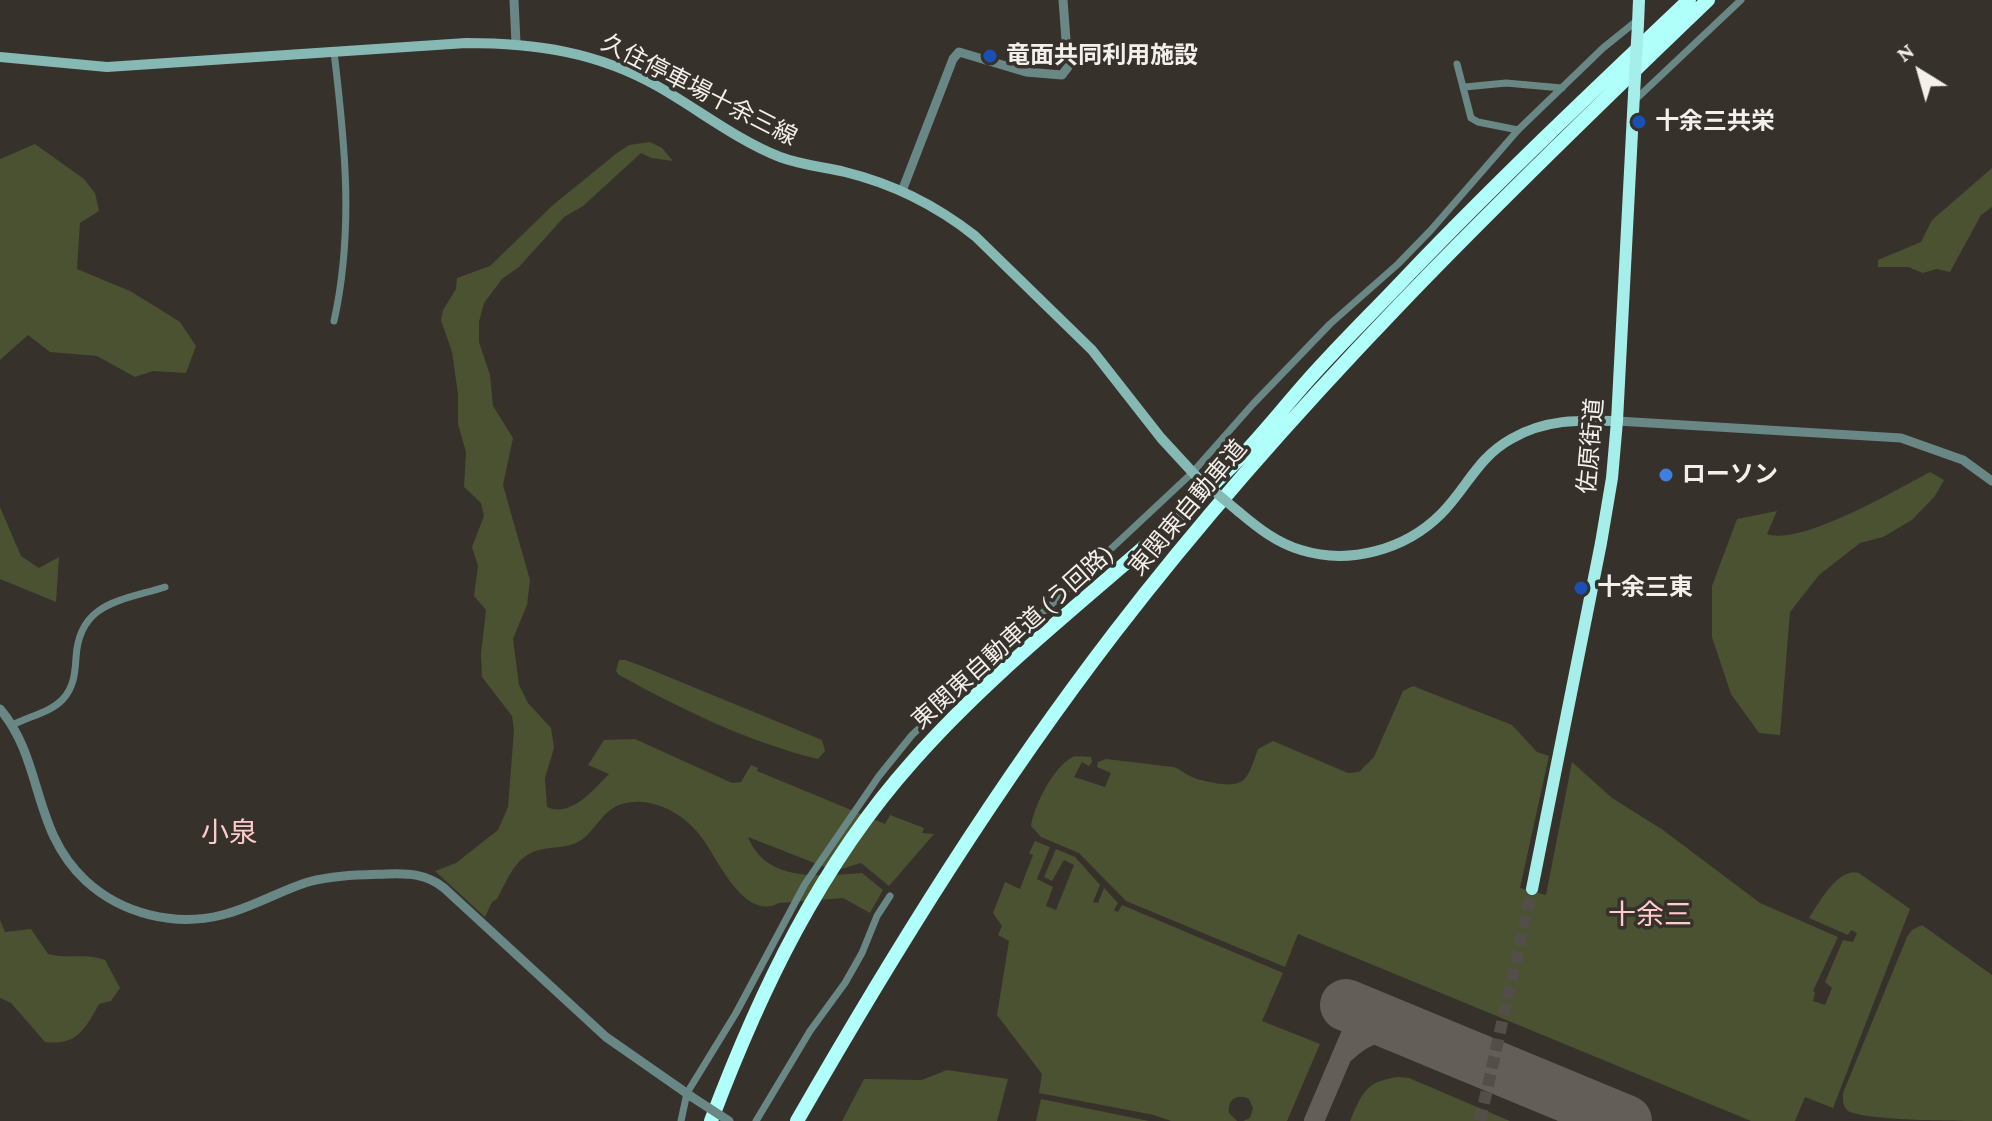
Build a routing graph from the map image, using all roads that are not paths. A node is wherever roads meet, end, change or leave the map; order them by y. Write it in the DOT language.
graph roads {
  1 [pos="514,0"];
  2 [pos="1063,0"];
  3 [pos="1639,0"];
  4 [pos="1709,0"];
  5 [pos="1741,0"];
  6 [pos="1689,5"];
  7 [pos="1638,22"];
  8 [pos="516,43"];
  9 [pos="334,52"];
  10 [pos="0,57"];
  11 [pos="1457,64"];
  12 [pos="1465,87"];
  13 [pos="1562,88"];
  14 [pos="1634,97"];
  15 [pos="1518,130"];
  16 [pos="902,191"];
  17 [pos="334,321"];
  18 [pos="1617,421"];
  19 [pos="1237,460"];
  20 [pos="1194,474"];
  21 [pos="1992,481"];
  22 [pos="165,587"];
  23 [pos="0,709"];
  24 [pos="13,725"];
  25 [pos="1532,889"];
  26 [pos="890,896"];
  27 [pos="690,1095"];
  28 [pos="681,1121"];
  29 [pos="711,1121"];
  30 [pos="729,1121"];
  31 [pos="756,1121"];
  32 [pos="797,1121"];
  1 -- 8 [label="street"];
  2 -- 16 [label="street"];
  3 -- 7 [label="highway, 佐原街道"];
  4 -- 6 [label="highway"];
  5 -- 14 [label="street"];
  6 -- 19 [label="highway, 東関東自動車道"];
  6 -- 32 [label="highway, 東関東自動車道"];
  7 -- 13 [label="street"];
  7 -- 14 [label="highway, 佐原街道, bridge"];
  8 -- 9 [label="main road, 久住停車場十余三線"];
  8 -- 16 [label="main road, 久住停車場十余三線"];
  9 -- 10 [label="main road, 久住停車場十余三線"];
  9 -- 17 [label="street"];
  11 -- 12 [label="street"];
  12 -- 13 [label="street"];
  12 -- 15 [label="street"];
  13 -- 15 [label="street"];
  14 -- 18 [label="highway, 佐原街道"];
  15 -- 20 [label="street"];
  16 -- 20 [label="main road, 久住停車場十余三線"];
  18 -- 20 [label="main road, 久住停車場十余三線, bridge"];
  18 -- 21 [label="street"];
  18 -- 25 [label="highway, 佐原街道"];
  19 -- 29 [label="highway, 東関東自動車道 (う回路)"];
  20 -- 27 [label="street"];
  22 -- 24 [label="street"];
  23 -- 24 [label="street"];
  24 -- 27 [label="street"];
  26 -- 31 [label="street"];
  27 -- 28 [label="street"];
  27 -- 30 [label="street, bridge"];
}
